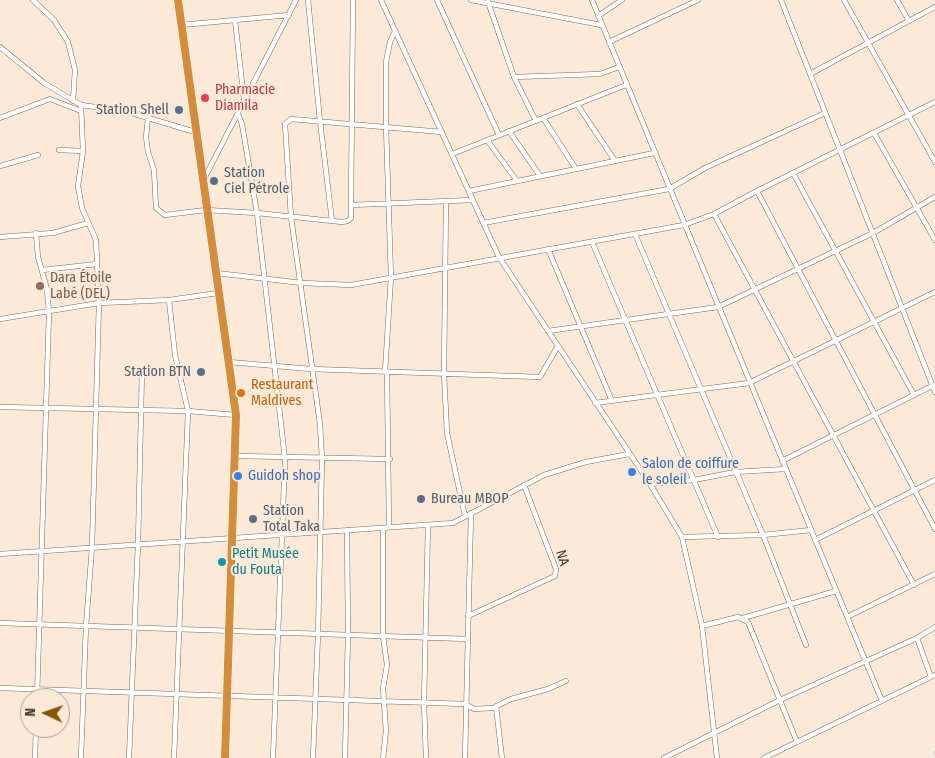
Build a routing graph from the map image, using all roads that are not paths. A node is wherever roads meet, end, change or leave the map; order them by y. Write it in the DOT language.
graph roads {
  1 [pos="33,0"];
  2 [pos="178,0"];
  3 [pos="296,0"];
  4 [pos="308,0"];
  5 [pos="353,0"];
  6 [pos="381,0"];
  7 [pos="437,0"];
  8 [pos="470,0"];
  9 [pos="592,0"];
  10 [pos="622,0"];
  11 [pos="698,0"];
  12 [pos="781,0"];
  13 [pos="844,0"];
  14 [pos="897,0"];
  15 [pos="488,2"];
  16 [pos="935,8"];
  17 [pos="289,15"];
  18 [pos="598,16"];
  19 [pos="235,20"];
  20 [pos="909,21"];
  21 [pos="181,25"];
  22 [pos="601,25"];
  23 [pos="395,32"];
  24 [pos="608,42"];
  25 [pos="866,43"];
  26 [pos="0,47"];
  27 [pos="619,67"];
  28 [pos="810,74"];
  29 [pos="514,78"];
  30 [pos="626,85"];
  31 [pos="73,101"];
  32 [pos="244,101"];
  33 [pos="935,102"];
  34 [pos="577,104"];
  35 [pos="81,105"];
  36 [pos="81,111"];
  37 [pos="825,112"];
  38 [pos="238,114"];
  39 [pos="909,116"];
  40 [pos="0,118"];
  41 [pos="148,118"];
  42 [pos="543,118"];
  43 [pos="320,121"];
  44 [pos="536,121"];
  45 [pos="353,124"];
  46 [pos="386,127"];
  47 [pos="509,131"];
  48 [pos="195,132"];
  49 [pos="442,132"];
  50 [pos="874,133"];
  51 [pos="499,135"];
  52 [pos="487,140"];
  53 [pos="59,150"];
  54 [pos="840,150"];
  55 [pos="83,152"];
  56 [pos="654,153"];
  57 [pos="452,154"];
  58 [pos="38,155"];
  59 [pos="615,161"];
  60 [pos="935,162"];
  61 [pos="0,166"];
  62 [pos="576,169"];
  63 [pos="793,173"];
  64 [pos="540,176"];
  65 [pos="517,181"];
  66 [pos="202,182"];
  67 [pos="669,189"];
  68 [pos="757,190"];
  69 [pos="469,191"];
  70 [pos="935,197"];
  71 [pos="473,200"];
  72 [pos="446,201"];
  73 [pos="388,203"];
  74 [pos="351,205"];
  75 [pos="916,207"];
  76 [pos="206,210"];
  77 [pos="257,213"];
  78 [pos="714,214"];
  79 [pos="291,217"];
  80 [pos="332,222"];
  81 [pos="88,223"];
  82 [pos="483,223"];
  83 [pos="684,226"];
  84 [pos="873,233"];
  85 [pos="36,234"];
  86 [pos="635,234"];
  87 [pos="0,237"];
  88 [pos="935,240"];
  89 [pos="592,242"];
  90 [pos="548,249"];
  91 [pos="835,250"];
  92 [pos="499,257"];
  93 [pos="97,264"];
  94 [pos="445,267"];
  95 [pos="798,268"];
  96 [pos="42,270"];
  97 [pos="215,273"];
  98 [pos="265,277"];
  99 [pos="391,277"];
  100 [pos="302,284"];
  101 [pos="754,289"];
  102 [pos="935,292"];
  103 [pos="218,293"];
  104 [pos="169,300"];
  105 [pos="99,304"];
  106 [pos="718,307"];
  107 [pos="902,309"];
  108 [pos="49,313"];
  109 [pos="668,313"];
  110 [pos="0,319"];
  111 [pos="625,320"];
  112 [pos="875,322"];
  113 [pos="580,326"];
  114 [pos="548,331"];
  115 [pos="836,341"];
  116 [pos="558,346"];
  117 [pos="794,361"];
  118 [pos="229,362"];
  119 [pos="275,365"];
  120 [pos="311,369"];
  121 [pos="142,370"];
  122 [pos="386,372"];
  123 [pos="444,374"];
  124 [pos="749,383"];
  125 [pos="934,385"];
  126 [pos="699,389"];
  127 [pos="935,392"];
  128 [pos="657,395"];
  129 [pos="914,395"];
  130 [pos="612,401"];
  131 [pos="595,403"];
  132 [pos="0,406"];
  133 [pos="48,408"];
  134 [pos="95,409"];
  135 [pos="140,411"];
  136 [pos="188,411"];
  137 [pos="236,415"];
  138 [pos="875,415"];
  139 [pos="834,435"];
  140 [pos="629,454"];
  141 [pos="236,456"];
  142 [pos="285,459"];
  143 [pos="322,459"];
  144 [pos="390,459"];
  145 [pos="782,461"];
  146 [pos="785,469"];
  147 [pos="735,472"];
  148 [pos="694,480"];
  149 [pos="935,480"];
  150 [pos="650,484"];
  151 [pos="524,485"];
  152 [pos="914,490"];
  153 [pos="874,510"];
  154 [pos="471,513"];
  155 [pos="465,516"];
  156 [pos="428,524"];
  157 [pos="389,527"];
  158 [pos="383,528"];
  159 [pos="935,529"];
  160 [pos="346,530"];
  161 [pos="811,530"];
  162 [pos="322,533"];
  163 [pos="283,535"];
  164 [pos="763,535"];
  165 [pos="718,537"];
  166 [pos="233,538"];
  167 [pos="682,538"];
  168 [pos="815,540"];
  169 [pos="182,541"];
  170 [pos="138,544"];
  171 [pos="92,548"];
  172 [pos="42,551"];
  173 [pos="0,554"];
  174 [pos="935,574"];
  175 [pos="914,585"];
  176 [pos="836,591"];
  177 [pos="790,606"];
  178 [pos="468,616"];
  179 [pos="847,617"];
  180 [pos="743,618"];
  181 [pos="0,623"];
  182 [pos="40,626"];
  183 [pos="86,626"];
  184 [pos="134,626"];
  185 [pos="702,626"];
  186 [pos="935,627"];
  187 [pos="179,628"];
  188 [pos="229,631"];
  189 [pos="279,633"];
  190 [pos="318,634"];
  191 [pos="348,635"];
  192 [pos="383,636"];
  193 [pos="425,637"];
  194 [pos="917,638"];
  195 [pos="468,639"];
  196 [pos="806,645"];
  197 [pos="866,661"];
  198 [pos="933,676"];
  199 [pos="566,682"];
  200 [pos="0,688"];
  201 [pos="38,688"];
  202 [pos="20,689"];
  203 [pos="70,691"];
  204 [pos="85,691"];
  205 [pos="131,692"];
  206 [pos="176,694"];
  207 [pos="227,696"];
  208 [pos="276,698"];
  209 [pos="316,699"];
  210 [pos="346,700"];
  211 [pos="780,700"];
  212 [pos="882,701"];
  213 [pos="383,702"];
  214 [pos="424,703"];
  215 [pos="465,704"];
  216 [pos="496,706"];
  217 [pos="715,734"];
  218 [pos="36,738"];
  219 [pos="797,742"];
  220 [pos="36,758"];
  221 [pos="81,758"];
  222 [pos="129,758"];
  223 [pos="174,758"];
  224 [pos="225,758"];
  225 [pos="273,758"];
  226 [pos="312,758"];
  227 [pos="345,758"];
  228 [pos="383,758"];
  229 [pos="426,758"];
  230 [pos="465,758"];
  231 [pos="502,758"];
  232 [pos="664,758"];
  233 [pos="718,758"];
  234 [pos="764,758"];
  1 -- 31 [label="street"];
  2 -- 21 [label="highway"];
  3 -- 17 [label="street"];
  4 -- 43 [label="street"];
  5 -- 45 [label="street"];
  6 -- 23 [label="street"];
  7 -- 51 [label="street"];
  8 -- 15 [label="street"];
  9 -- 18 [label="street"];
  10 -- 18 [label="street"];
  11 -- 24 [label="street"];
  12 -- 28 [label="street"];
  13 -- 25 [label="street"];
  14 -- 20 [label="street"];
  15 -- 22 [label="street"];
  15 -- 29 [label="street"];
  16 -- 20 [label="street"];
  17 -- 19 [label="street"];
  17 -- 32 [label="street"];
  18 -- 22 [label="street"];
  19 -- 21 [label="street"];
  19 -- 32 [label="street"];
  20 -- 25 [label="street"];
  21 -- 48 [label="highway"];
  22 -- 24 [label="street"];
  23 -- 46 [label="street"];
  23 -- 49 [label="street"];
  24 -- 27 [label="street"];
  25 -- 28 [label="street"];
  25 -- 39 [label="street"];
  26 -- 31 [label="street"];
  27 -- 29 [label="street"];
  27 -- 30 [label="street"];
  28 -- 37 [label="street"];
  29 -- 44 [label="street"];
  30 -- 34 [label="street"];
  30 -- 56 [label="street"];
  31 -- 35 [label="street"];
  32 -- 38 [label="street"];
  33 -- 39 [label="street"];
  34 -- 42 [label="street"];
  34 -- 59 [label="street"];
  35 -- 36 [label="street"];
  35 -- 41 [label="street"];
  36 -- 40 [label="street"];
  36 -- 55 [label="street"];
  37 -- 54 [label="street"];
  37 -- 67 [label="street"];
  38 -- 66 [label="street"];
  38 -- 77 [label="street"];
  39 -- 50 [label="street"];
  39 -- 60 [label="street"];
  41 -- 48 [label="street"];
  41 -- 76 [label="street"];
  42 -- 44 [label="street"];
  42 -- 62 [label="street"];
  43 -- 45 [label="street"];
  43 -- 79 [label="street"];
  43 -- 80 [label="street"];
  44 -- 47 [label="street"];
  45 -- 46 [label="street"];
  45 -- 74 [label="street"];
  46 -- 49 [label="street"];
  46 -- 73 [label="street"];
  47 -- 51 [label="street"];
  47 -- 64 [label="street"];
  48 -- 66 [label="highway"];
  49 -- 57 [label="street"];
  50 -- 54 [label="street"];
  50 -- 75 [label="street"];
  51 -- 52 [label="street"];
  52 -- 57 [label="street"];
  52 -- 65 [label="street"];
  53 -- 55 [label="street"];
  54 -- 63 [label="street"];
  54 -- 84 [label="street"];
  55 -- 81 [label="street"];
  56 -- 59 [label="street"];
  56 -- 67 [label="street"];
  57 -- 69 [label="street"];
  58 -- 61 [label="street"];
  59 -- 62 [label="street"];
  62 -- 64 [label="street"];
  63 -- 68 [label="street"];
  63 -- 91 [label="street"];
  64 -- 65 [label="street"];
  65 -- 69 [label="street"];
  66 -- 76 [label="highway"];
  67 -- 82 [label="street"];
  67 -- 83 [label="street"];
  68 -- 78 [label="street"];
  68 -- 95 [label="street"];
  69 -- 71 [label="street"];
  70 -- 75 [label="street"];
  71 -- 72 [label="street"];
  71 -- 82 [label="street"];
  72 -- 73 [label="street"];
  72 -- 94 [label="street"];
  73 -- 74 [label="street"];
  73 -- 99 [label="street"];
  74 -- 80 [label="street"];
  75 -- 84 [label="street"];
  75 -- 88 [label="street"];
  76 -- 77 [label="street"];
  76 -- 97 [label="highway"];
  77 -- 79 [label="street"];
  77 -- 98 [label="street"];
  78 -- 83 [label="street"];
  78 -- 101 [label="street"];
  79 -- 80 [label="street"];
  79 -- 100 [label="street"];
  81 -- 85 [label="street"];
  81 -- 93 [label="street"];
  82 -- 92 [label="street"];
  83 -- 86 [label="street"];
  83 -- 106 [label="street"];
  84 -- 91 [label="street"];
  84 -- 107 [label="street"];
  85 -- 87 [label="street"];
  85 -- 96 [label="street"];
  86 -- 89 [label="street"];
  86 -- 109 [label="street"];
  89 -- 90 [label="street"];
  89 -- 111 [label="street"];
  90 -- 92 [label="street"];
  90 -- 113 [label="street"];
  91 -- 95 [label="street"];
  91 -- 112 [label="street"];
  92 -- 94 [label="street"];
  92 -- 114 [label="street"];
  93 -- 96 [label="street"];
  93 -- 105 [label="street"];
  94 -- 99 [label="street"];
  94 -- 123 [label="street"];
  95 -- 101 [label="street"];
  95 -- 115 [label="street"];
  96 -- 108 [label="street"];
  97 -- 98 [label="street"];
  97 -- 103 [label="highway"];
  98 -- 100 [label="street"];
  98 -- 119 [label="street"];
  99 -- 100 [label="street"];
  99 -- 122 [label="street"];
  100 -- 120 [label="street"];
  101 -- 106 [label="street"];
  101 -- 117 [label="street"];
  102 -- 107 [label="street"];
  103 -- 104 [label="street"];
  103 -- 118 [label="highway"];
  104 -- 105 [label="street"];
  104 -- 136 [label="street"];
  105 -- 108 [label="street"];
  105 -- 134 [label="street"];
  106 -- 109 [label="street"];
  106 -- 124 [label="street"];
  107 -- 112 [label="street"];
  107 -- 125 [label="street"];
  108 -- 110 [label="street"];
  108 -- 133 [label="street"];
  109 -- 111 [label="street"];
  109 -- 126 [label="street"];
  111 -- 113 [label="street"];
  111 -- 128 [label="street"];
  112 -- 115 [label="street"];
  112 -- 129 [label="street"];
  113 -- 114 [label="street"];
  113 -- 130 [label="street"];
  114 -- 116 [label="street"];
  115 -- 117 [label="street"];
  115 -- 138 [label="street"];
  116 -- 123 [label="street"];
  116 -- 131 [label="street"];
  117 -- 124 [label="street"];
  117 -- 139 [label="street"];
  118 -- 119 [label="street"];
  118 -- 137 [label="highway"];
  119 -- 120 [label="street"];
  119 -- 142 [label="street"];
  120 -- 122 [label="street"];
  120 -- 143 [label="street"];
  121 -- 135 [label="street"];
  122 -- 123 [label="street"];
  122 -- 144 [label="street"];
  123 -- 155 [label="street"];
  124 -- 126 [label="street"];
  124 -- 145 [label="street"];
  125 -- 127 [label="street"];
  125 -- 129 [label="street"];
  126 -- 128 [label="street"];
  126 -- 147 [label="street"];
  128 -- 130 [label="street"];
  128 -- 148 [label="street"];
  129 -- 138 [label="street"];
  130 -- 131 [label="street"];
  131 -- 140 [label="street"];
  132 -- 133 [label="street"];
  133 -- 134 [label="street"];
  133 -- 172 [label="street"];
  134 -- 135 [label="street"];
  134 -- 171 [label="street"];
  135 -- 136 [label="street"];
  135 -- 170 [label="street"];
  136 -- 137 [label="street"];
  136 -- 169 [label="street"];
  137 -- 141 [label="highway"];
  138 -- 139 [label="street"];
  138 -- 152 [label="street"];
  139 -- 145 [label="street"];
  139 -- 153 [label="street"];
  140 -- 150 [label="street"];
  140 -- 151 [label="street"];
  141 -- 142 [label="street"];
  141 -- 166 [label="highway"];
  142 -- 143 [label="street"];
  142 -- 163 [label="street"];
  143 -- 144 [label="street"];
  143 -- 162 [label="street"];
  144 -- 157 [label="street"];
  145 -- 146 [label="street"];
  146 -- 147 [label="street"];
  146 -- 161 [label="street"];
  147 -- 148 [label="street"];
  147 -- 164 [label="street"];
  148 -- 150 [label="street"];
  148 -- 165 [label="street"];
  149 -- 152 [label="street"];
  150 -- 167 [label="street"];
  151 -- 154 [label="street"];
  151 -- 178 [label="street, NA"];
  152 -- 153 [label="street"];
  152 -- 159 [label="street"];
  153 -- 168 [label="street"];
  153 -- 175 [label="street"];
  154 -- 155 [label="street"];
  154 -- 178 [label="street"];
  155 -- 156 [label="street"];
  156 -- 157 [label="street"];
  156 -- 193 [label="street"];
  157 -- 158 [label="street"];
  158 -- 160 [label="street"];
  158 -- 192 [label="street"];
  160 -- 162 [label="street"];
  160 -- 191 [label="street"];
  161 -- 164 [label="street"];
  161 -- 168 [label="street"];
  162 -- 163 [label="street"];
  162 -- 190 [label="street"];
  163 -- 166 [label="street"];
  163 -- 189 [label="street"];
  164 -- 165 [label="street"];
  164 -- 177 [label="street"];
  165 -- 167 [label="street"];
  166 -- 169 [label="street"];
  166 -- 188 [label="highway"];
  167 -- 185 [label="street"];
  168 -- 176 [label="street"];
  169 -- 170 [label="street"];
  169 -- 187 [label="street"];
  170 -- 171 [label="street"];
  170 -- 184 [label="street"];
  171 -- 172 [label="street"];
  171 -- 183 [label="street"];
  172 -- 173 [label="street"];
  172 -- 182 [label="street"];
  174 -- 175 [label="street"];
  175 -- 179 [label="street"];
  176 -- 177 [label="street"];
  176 -- 179 [label="street"];
  177 -- 180 [label="street"];
  177 -- 196 [label="street"];
  178 -- 195 [label="street"];
  179 -- 197 [label="street"];
  180 -- 185 [label="street"];
  180 -- 211 [label="street"];
  181 -- 182 [label="street"];
  182 -- 183 [label="street"];
  182 -- 201 [label="street"];
  183 -- 184 [label="street"];
  183 -- 204 [label="street"];
  184 -- 187 [label="street"];
  184 -- 205 [label="street"];
  185 -- 217 [label="street"];
  186 -- 194 [label="street"];
  187 -- 188 [label="street"];
  187 -- 206 [label="street"];
  188 -- 189 [label="street"];
  188 -- 207 [label="highway"];
  189 -- 190 [label="street"];
  189 -- 208 [label="street"];
  190 -- 191 [label="street"];
  190 -- 209 [label="street"];
  191 -- 192 [label="street"];
  191 -- 210 [label="street"];
  192 -- 193 [label="street"];
  192 -- 213 [label="street"];
  193 -- 195 [label="street"];
  193 -- 214 [label="street"];
  194 -- 197 [label="street"];
  194 -- 198 [label="street"];
  195 -- 215 [label="street"];
  197 -- 211 [label="street"];
  197 -- 212 [label="street"];
  198 -- 212 [label="street"];
  199 -- 216 [label="street"];
  200 -- 202 [label="street"];
  203 -- 204 [label="street"];
  204 -- 205 [label="street"];
  204 -- 221 [label="street"];
  205 -- 206 [label="street"];
  205 -- 222 [label="street"];
  206 -- 207 [label="street"];
  206 -- 223 [label="street"];
  207 -- 208 [label="street"];
  207 -- 224 [label="highway"];
  208 -- 209 [label="street"];
  208 -- 225 [label="street"];
  209 -- 210 [label="street"];
  209 -- 226 [label="street"];
  210 -- 213 [label="street"];
  210 -- 227 [label="street"];
  211 -- 217 [label="street"];
  211 -- 219 [label="street"];
  212 -- 219 [label="street"];
  213 -- 214 [label="street"];
  213 -- 228 [label="street"];
  214 -- 215 [label="street"];
  214 -- 229 [label="street"];
  215 -- 216 [label="street"];
  215 -- 230 [label="street"];
  216 -- 231 [label="street"];
  217 -- 232 [label="street"];
  217 -- 233 [label="street"];
  218 -- 220 [label="street"];
  219 -- 234 [label="street"];
}
